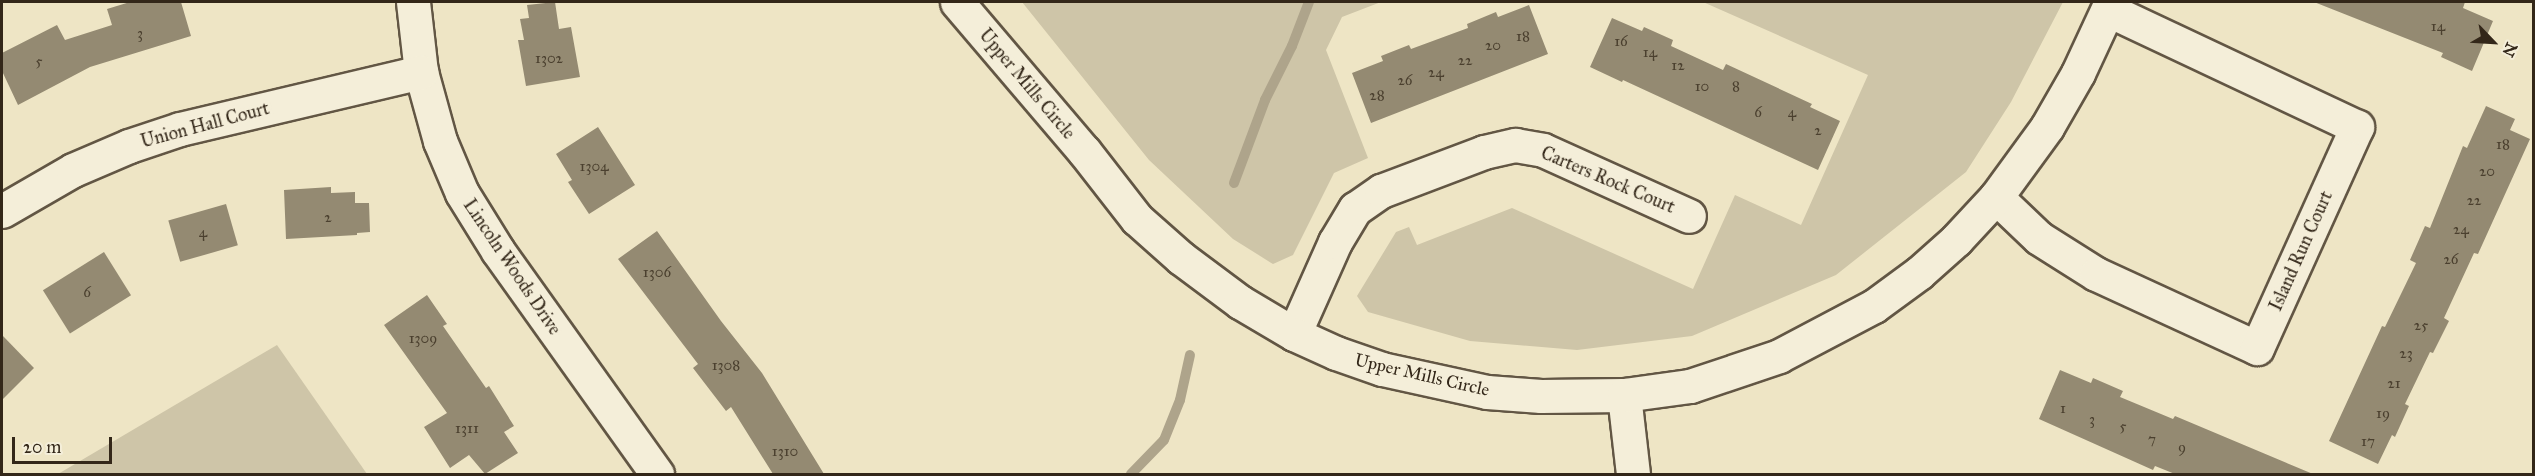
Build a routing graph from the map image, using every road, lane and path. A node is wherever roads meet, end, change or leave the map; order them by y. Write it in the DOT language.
graph roads {
  1 [pos="413,2"];
  2 [pos="957,2"];
  3 [pos="2110,6"];
  4 [pos="421,72"];
  5 [pos="1996,197"];
  6 [pos="2,211"];
  7 [pos="1689,216"];
  8 [pos="1294,334"];
  9 [pos="1624,395"];
  10 [pos="657,474"];
  11 [pos="1632,474"];
  1 -- 4 [label="street, Lincoln Woods Drive"];
  2 -- 8 [label="street, Upper Mills Circle"];
  3 -- 5 [label="street, Upper Mills Circle"];
  3 -- 5 [label="street, Island Run Court"];
  4 -- 6 [label="street, Union Hall Court"];
  4 -- 10 [label="street, Lincoln Woods Drive"];
  5 -- 9 [label="street, Upper Mills Circle"];
  7 -- 8 [label="street, Carters Rock Court"];
  8 -- 9 [label="street, Upper Mills Circle"];
  9 -- 11 [label="street"];
}
